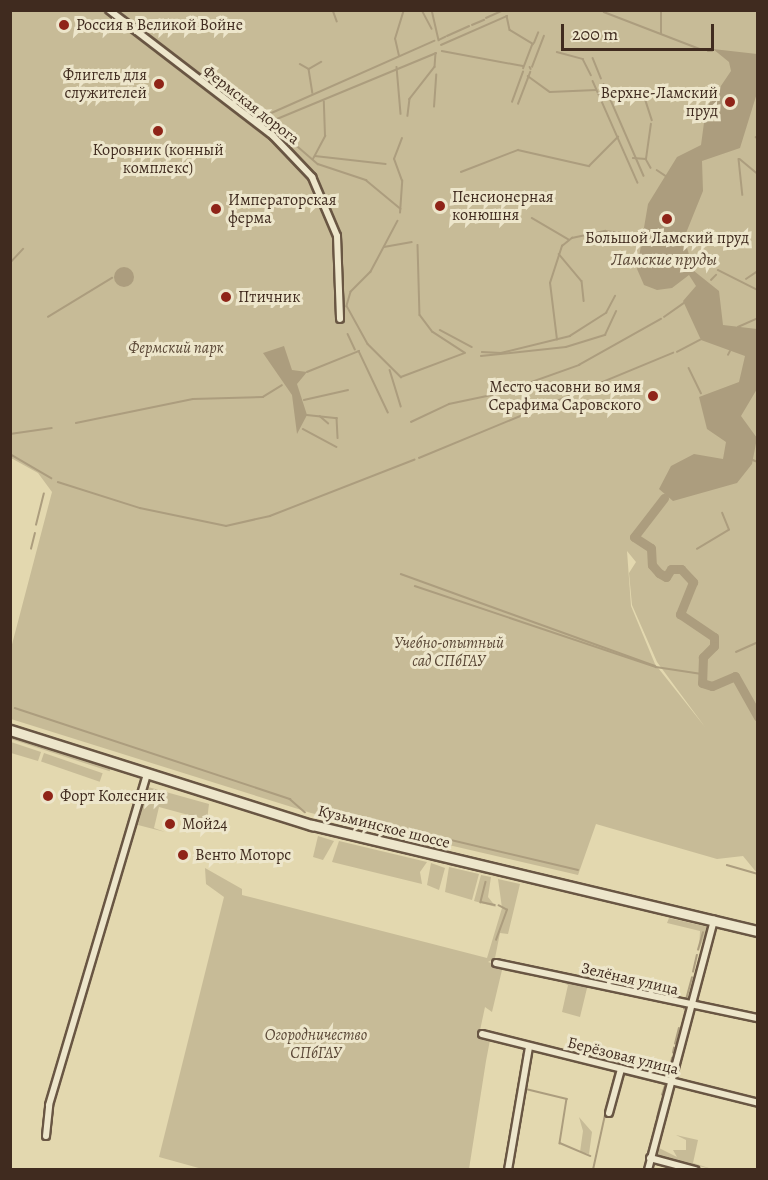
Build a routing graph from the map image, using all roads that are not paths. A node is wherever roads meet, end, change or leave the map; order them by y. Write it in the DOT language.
graph roads {
  1 [pos="110,10"];
  2 [pos="340,319"];
  3 [pos="10,730"];
  4 [pos="147,774"];
  5 [pos="714,920"];
  6 [pos="758,931"];
  7 [pos="496,963"];
  8 [pos="688,1005"];
  9 [pos="758,1018"];
  10 [pos="482,1034"];
  11 [pos="529,1047"];
  12 [pos="621,1069"];
  13 [pos="669,1081"];
  14 [pos="758,1103"];
  15 [pos="609,1113"];
  16 [pos="46,1136"];
  17 [pos="650,1158"];
  18 [pos="508,1170"];
  19 [pos="648,1170"];
  20 [pos="695,1170"];
  1 -- 2 [label="street, Фермская дорога"];
  3 -- 4 [label="main road, Кузьминское шоссе"];
  4 -- 5 [label="main road, Кузьминское шоссе"];
  4 -- 16 [label="street"];
  5 -- 6 [label="main road, Кузьминское шоссе"];
  5 -- 8 [label="street"];
  7 -- 8 [label="street, Зелёная улица"];
  8 -- 9 [label="street, Зелёная улица"];
  8 -- 13 [label="street"];
  10 -- 11 [label="street, Берёзовая улица"];
  11 -- 12 [label="street, Берёзовая улица"];
  11 -- 18 [label="street"];
  12 -- 13 [label="street, Берёзовая улица"];
  12 -- 15 [label="street"];
  13 -- 14 [label="street, Берёзовая улица"];
  13 -- 17 [label="street"];
  17 -- 19 [label="street"];
  17 -- 20 [label="street"];
}
